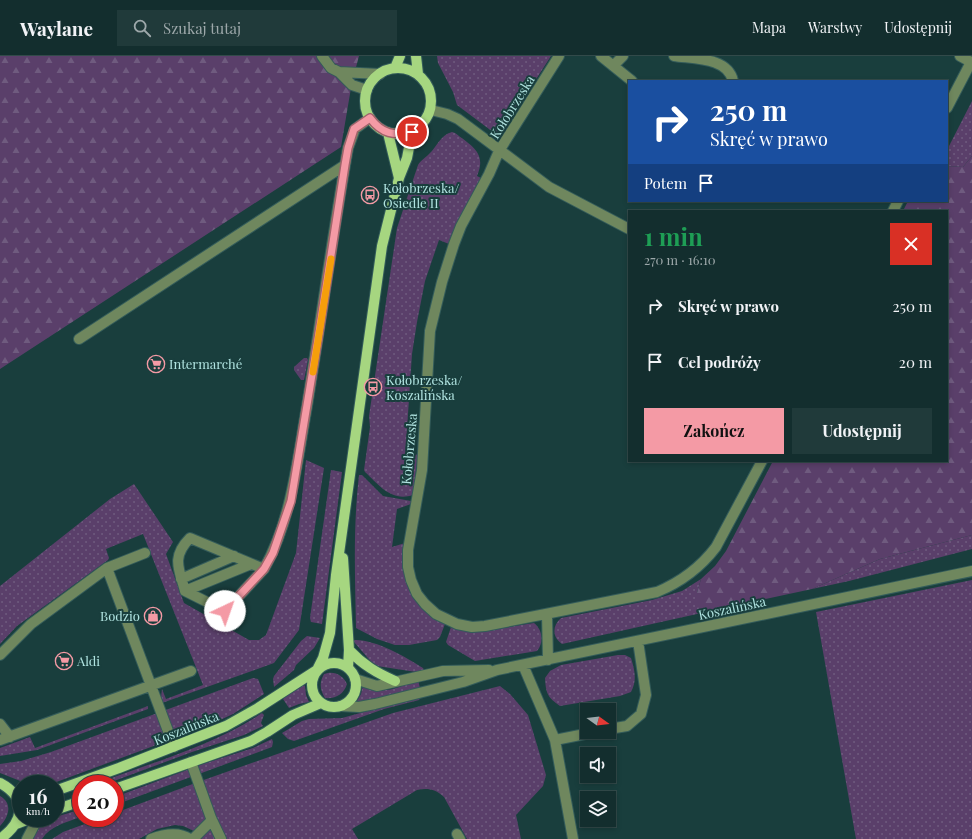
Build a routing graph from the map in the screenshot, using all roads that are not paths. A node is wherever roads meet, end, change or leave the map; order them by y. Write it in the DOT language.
graph roads {
  1 [pos="322,56"];
  2 [pos="400,56"];
  3 [pos="416,56"];
  4 [pos="559,56"];
  5 [pos="601,56"];
  6 [pos="623,56"];
  7 [pos="674,56"];
  8 [pos="960,56"];
  9 [pos="614,66"];
  10 [pos="396,68"];
  11 [pos="339,72"];
  12 [pos="380,74"];
  13 [pos="418,74"];
  14 [pos="631,80"];
  15 [pos="733,80"];
  16 [pos="367,90"];
  17 [pos="948,106"];
  18 [pos="431,110"];
  19 [pos="370,118"];
  20 [pos="412,132"];
  21 [pos="388,133"];
  22 [pos="499,151"];
  23 [pos="345,165"];
  24 [pos="399,178"];
  25 [pos="628,228"];
  26 [pos="79,339"];
  27 [pos="761,462"];
  28 [pos="342,536"];
  29 [pos="145,553"];
  30 [pos="234,556"];
  31 [pos="251,564"];
  32 [pos="107,568"];
  33 [pos="264,569"];
  34 [pos="972,571"];
  35 [pos="182,579"];
  36 [pos="185,591"];
  37 [pos="547,614"];
  38 [pos="638,641"];
  39 [pos="349,650"];
  40 [pos="0,655"];
  41 [pos="548,660"];
  42 [pos="522,665"];
  43 [pos="348,668"];
  44 [pos="317,670"];
  45 [pos="497,670"];
  46 [pos="191,671"];
  47 [pos="355,679"];
  48 [pos="395,681"];
  49 [pos="151,685"];
  50 [pos="321,704"];
  51 [pos="340,706"];
  52 [pos="0,724"];
  53 [pos="616,728"];
  54 [pos="580,735"];
  55 [pos="10,737"];
  56 [pos="0,740"];
  57 [pos="555,740"];
  58 [pos="174,747"];
  59 [pos="190,762"];
  60 [pos="0,784"];
  61 [pos="124,786"];
  62 [pos="64,787"];
  63 [pos="12,790"];
  64 [pos="212,820"];
  65 [pos="33,827"];
  66 [pos="12,832"];
  67 [pos="0,839"];
  68 [pos="27,839"];
  69 [pos="151,839"];
  70 [pos="190,839"];
  71 [pos="193,839"];
  72 [pos="221,839"];
  73 [pos="573,839"];
  1 -- 11 [label="street"];
  2 -- 10 [label="main road"];
  3 -- 13 [label="main road"];
  4 -- 22 [label="street, Kołobrzeska"];
  5 -- 9 [label="street"];
  6 -- 9 [label="street"];
  7 -- 15 [label="street"];
  8 -- 17 [label="street"];
  9 -- 14 [label="street"];
  10 -- 12 [label="main road"];
  10 -- 13 [label="main road"];
  11 -- 12 [label="street"];
  11 -- 16 [label="street"];
  12 -- 16 [label="main road"];
  13 -- 18 [label="main road"];
  16 -- 19 [label="main road"];
  18 -- 20 [label="main road"];
  18 -- 22 [label="street, Kołobrzeska"];
  19 -- 21 [label="main road"];
  19 -- 23 [label="street"];
  20 -- 21 [label="main road"];
  20 -- 24 [label="main road"];
  21 -- 24 [label="main road"];
  22 -- 25 [label="street, Kołobrzeska"];
  22 -- 37 [label="street, Kołobrzeska"];
  23 -- 26 [label="street"];
  23 -- 33 [label="street"];
  24 -- 28 [label="main road"];
  27 -- 37 [label="street, Kołobrzeska"];
  28 -- 39 [label="main road"];
  28 -- 44 [label="main road"];
  29 -- 32 [label="street"];
  30 -- 31 [label="street"];
  30 -- 35 [label="street"];
  30 -- 35 [label="street"];
  31 -- 33 [label="street"];
  31 -- 36 [label="street"];
  32 -- 40 [label="street"];
  32 -- 49 [label="street"];
  33 -- 36 [label="street"];
  34 -- 38 [label="street, Koszalińska"];
  35 -- 36 [label="street"];
  37 -- 41 [label="street"];
  38 -- 41 [label="street, Koszalińska"];
  38 -- 53 [label="street"];
  39 -- 43 [label="main road"];
  39 -- 48 [label="main road"];
  41 -- 42 [label="street, Koszalińska"];
  42 -- 45 [label="street, Koszalińska"];
  42 -- 57 [label="street"];
  43 -- 44 [label="main road"];
  43 -- 47 [label="main road"];
  44 -- 50 [label="main road"];
  44 -- 58 [label="main road, Koszalińska"];
  45 -- 48 [label="street, Koszalińska"];
  45 -- 51 [label="street, Koszalińska"];
  46 -- 49 [label="street"];
  47 -- 48 [label="street, Koszalińska"];
  47 -- 51 [label="main road"];
  49 -- 55 [label="street"];
  49 -- 58 [label="street"];
  50 -- 51 [label="main road"];
  50 -- 59 [label="main road"];
  52 -- 55 [label="street"];
  54 -- 57 [label="street"];
  55 -- 56 [label="street"];
  57 -- 73 [label="street"];
  58 -- 62 [label="main road, Koszalińska"];
  59 -- 61 [label="main road"];
  59 -- 64 [label="street"];
  60 -- 63 [label="main road"];
  64 -- 71 [label="street"];
  64 -- 72 [label="street"];
  65 -- 68 [label="street"];
  66 -- 67 [label="main road"];
  69 -- 70 [label="street"];
}
